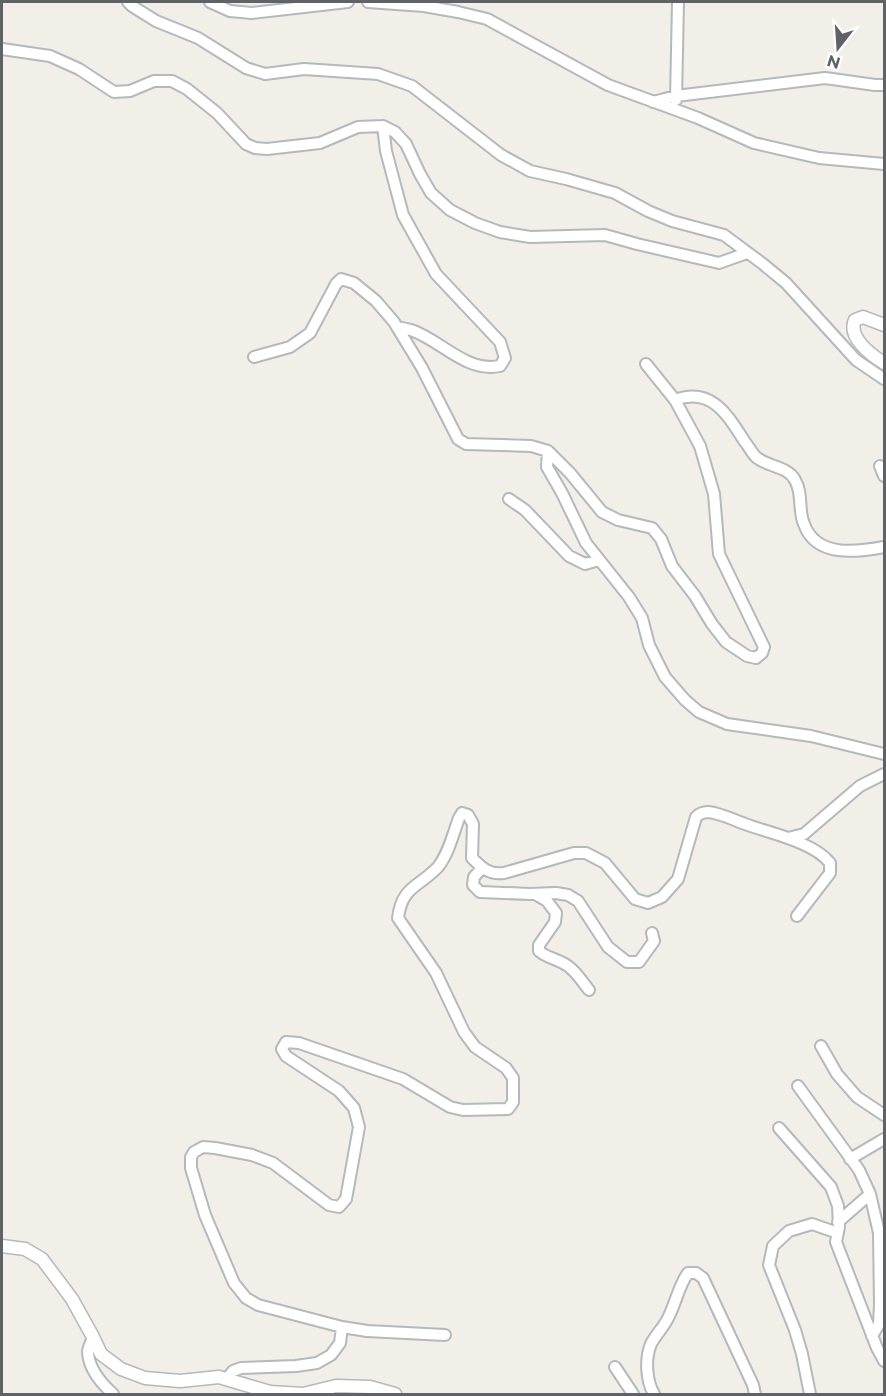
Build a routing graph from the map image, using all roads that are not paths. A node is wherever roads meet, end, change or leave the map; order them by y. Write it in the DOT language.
graph roads {
  1 [pos="128,2"];
  2 [pos="210,2"];
  3 [pos="348,2"];
  4 [pos="368,2"];
  5 [pos="678,2"];
  6 [pos="2,49"];
  7 [pos="885,85"];
  8 [pos="676,96"];
  9 [pos="653,102"];
  10 [pos="676,110"];
  11 [pos="382,126"];
  12 [pos="885,164"];
  13 [pos="747,253"];
  14 [pos="885,325"];
  15 [pos="397,327"];
  16 [pos="254,357"];
  17 [pos="885,363"];
  18 [pos="646,364"];
  19 [pos="885,379"];
  20 [pos="675,400"];
  21 [pos="548,451"];
  22 [pos="509,499"];
  23 [pos="885,547"];
  24 [pos="599,560"];
  25 [pos="885,754"];
  26 [pos="885,774"];
  27 [pos="788,838"];
  28 [pos="482,868"];
  29 [pos="535,894"];
  30 [pos="797,916"];
  31 [pos="652,933"];
  32 [pos="589,990"];
  33 [pos="821,1046"];
  34 [pos="798,1086"];
  35 [pos="885,1115"];
  36 [pos="779,1128"];
  37 [pos="885,1139"];
  38 [pos="850,1159"];
  39 [pos="870,1194"];
  40 [pos="838,1227"];
  41 [pos="2,1246"];
  42 [pos="342,1327"];
  43 [pos="445,1335"];
  44 [pos="93,1336"];
  45 [pos="872,1336"];
  46 [pos="885,1361"];
  47 [pos="615,1367"];
  48 [pos="227,1379"];
  49 [pos="633,1394"];
  50 [pos="113,1395"];
  51 [pos="303,1395"];
  52 [pos="394,1395"];
  53 [pos="654,1395"];
  54 [pos="755,1395"];
  55 [pos="810,1395"];
  1 -- 13 [label="street"];
  2 -- 3 [label="street"];
  4 -- 9 [label="street"];
  5 -- 8 [label="street"];
  6 -- 11 [label="street"];
  7 -- 8 [label="street"];
  8 -- 9 [label="street"];
  8 -- 10 [label="street"];
  9 -- 10 [label="street"];
  10 -- 12 [label="street"];
  11 -- 13 [label="street"];
  11 -- 15 [label="street"];
  13 -- 19 [label="street"];
  14 -- 17 [label="street"];
  15 -- 16 [label="street"];
  15 -- 21 [label="street"];
  18 -- 20 [label="street"];
  20 -- 21 [label="street"];
  20 -- 23 [label="street"];
  21 -- 24 [label="street"];
  22 -- 24 [label="street"];
  24 -- 25 [label="street"];
  26 -- 27 [label="street"];
  27 -- 28 [label="street"];
  27 -- 30 [label="street"];
  28 -- 29 [label="street"];
  28 -- 42 [label="street"];
  29 -- 31 [label="street"];
  29 -- 32 [label="street"];
  33 -- 35 [label="street"];
  34 -- 38 [label="street"];
  36 -- 40 [label="street"];
  37 -- 38 [label="street"];
  38 -- 39 [label="street"];
  39 -- 40 [label="street"];
  39 -- 45 [label="street"];
  40 -- 45 [label="street"];
  40 -- 55 [label="street"];
  41 -- 44 [label="street"];
  42 -- 43 [label="street"];
  42 -- 48 [label="street"];
  44 -- 48 [label="street"];
  44 -- 50 [label="street"];
  45 -- 46 [label="street"];
  47 -- 49 [label="street"];
  48 -- 51 [label="street"];
  51 -- 52 [label="street"];
  53 -- 54 [label="street"];
}
